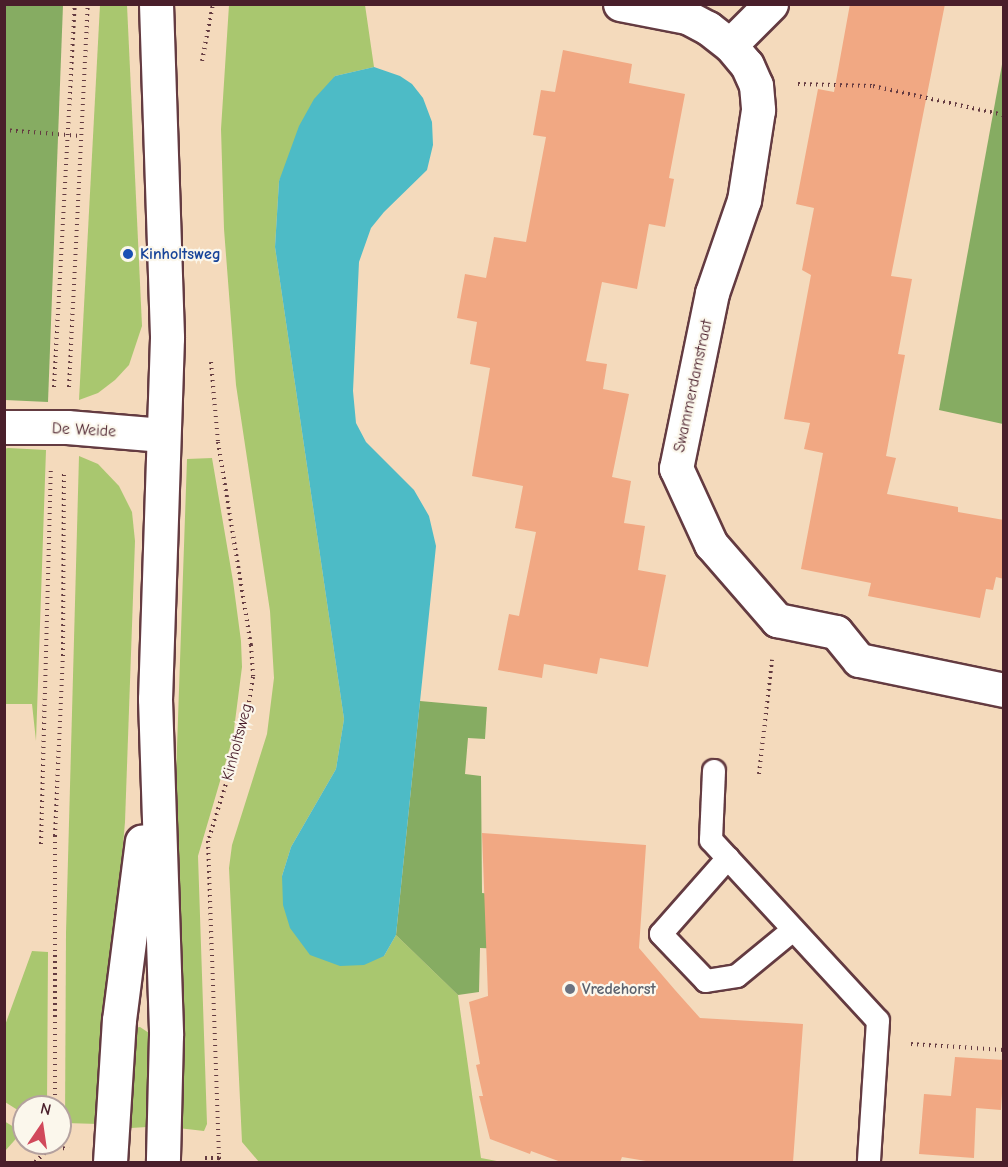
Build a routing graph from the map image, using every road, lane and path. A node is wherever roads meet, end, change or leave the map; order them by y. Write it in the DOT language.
graph roads {
  1 [pos="88,4"];
  2 [pos="156,4"];
  3 [pos="213,4"];
  4 [pos="620,4"];
  5 [pos="771,4"];
  6 [pos="730,45"];
  7 [pos="200,71"];
  8 [pos="793,84"];
  9 [pos="1004,116"];
  10 [pos="4,130"];
  11 [pos="81,135"];
  12 [pos="210,353"];
  13 [pos="67,427"];
  14 [pos="4,428"];
  15 [pos="164,435"];
  16 [pos="777,620"];
  17 [pos="1004,690"];
  18 [pos="155,699"];
  19 [pos="714,771"];
  20 [pos="759,774"];
  21 [pos="728,858"];
  22 [pos="794,930"];
  23 [pos="877,1042"];
  24 [pos="1004,1050"];
  25 [pos="55,1095"];
  26 [pos="110,1162"];
  27 [pos="163,1162"];
  28 [pos="224,1162"];
  29 [pos="869,1162"];
  1 -- 11 [label="path"];
  2 -- 15 [label="street"];
  3 -- 7 [label="path"];
  4 -- 6 [label="street, Swammerdamstraat"];
  5 -- 6 [label="street"];
  6 -- 16 [label="street, Swammerdamstraat"];
  8 -- 9 [label="path"];
  10 -- 11 [label="path"];
  11 -- 13 [label="path"];
  12 -- 28 [label="path, Kinholtsweg"];
  13 -- 14 [label="street, De Weide"];
  13 -- 15 [label="street, De Weide"];
  13 -- 25 [label="path"];
  15 -- 18 [label="street"];
  16 -- 17 [label="street"];
  16 -- 20 [label="path"];
  18 -- 26 [label="street"];
  18 -- 27 [label="street"];
  19 -- 21 [label="lane"];
  21 -- 22 [label="lane"];
  21 -- 22 [label="lane"];
  22 -- 23 [label="lane"];
  23 -- 24 [label="path"];
  23 -- 29 [label="lane"];
}
